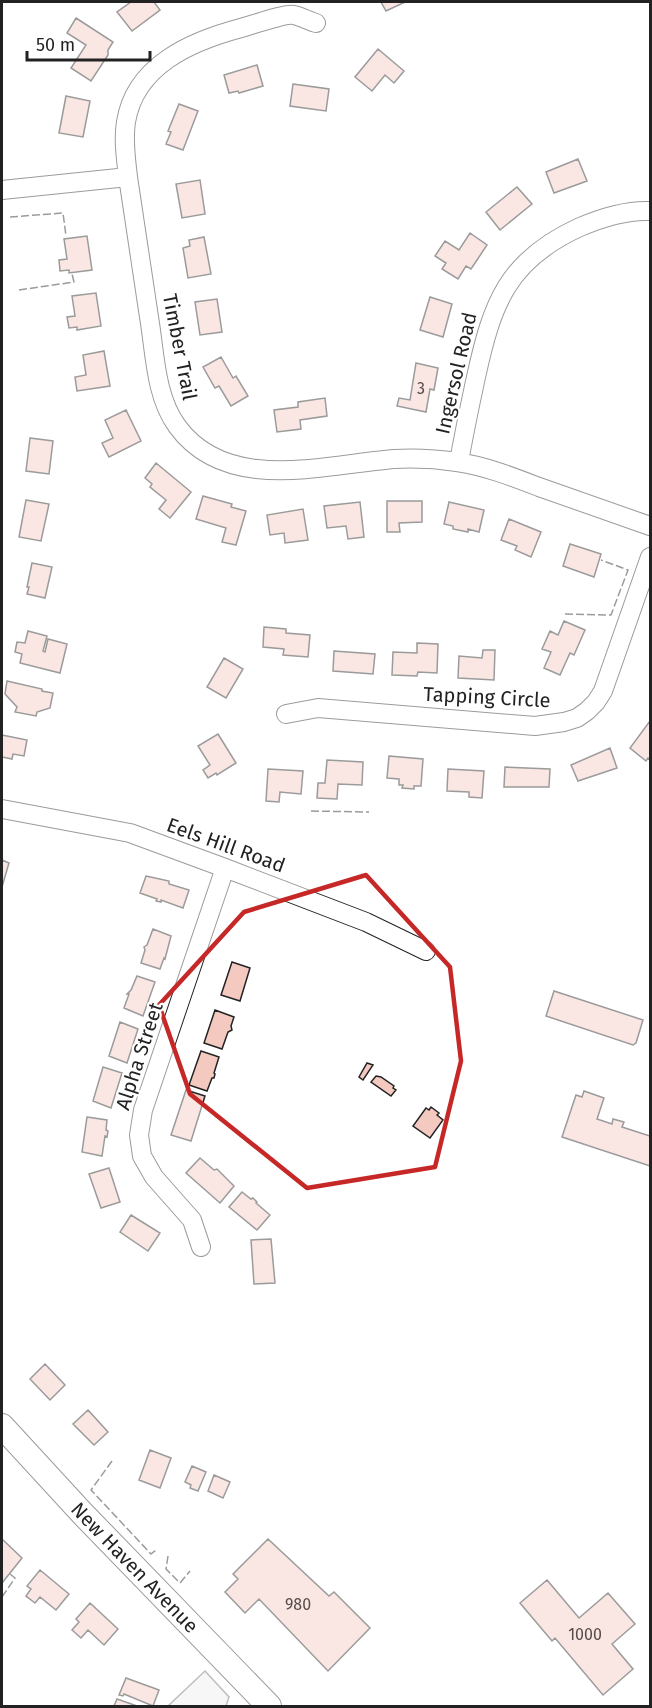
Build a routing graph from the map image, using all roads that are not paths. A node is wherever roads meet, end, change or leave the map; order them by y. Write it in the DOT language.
graph roads {
  1 [pos="316,23"];
  2 [pos="128,177"];
  3 [pos="2,190"];
  4 [pos="651,211"];
  5 [pos="459,462"];
  6 [pos="651,526"];
  7 [pos="651,557"];
  8 [pos="286,714"];
  9 [pos="2,809"];
  10 [pos="225,867"];
  11 [pos="426,951"];
  12 [pos="201,1246"];
  13 [pos="2,1426"];
  14 [pos="269,1707"];
  1 -- 2 [label="street, Timber Trail"];
  2 -- 3 [label="street"];
  2 -- 5 [label="street, Timber Trail"];
  4 -- 5 [label="street, Ingersol Road"];
  5 -- 6 [label="street, Timber Trail"];
  7 -- 8 [label="street, Tapping Circle"];
  9 -- 10 [label="street, Eels Hill Road"];
  10 -- 11 [label="street, Eels Hill Road"];
  10 -- 12 [label="street, Alpha Street"];
  13 -- 14 [label="main road, New Haven Avenue"];
}
